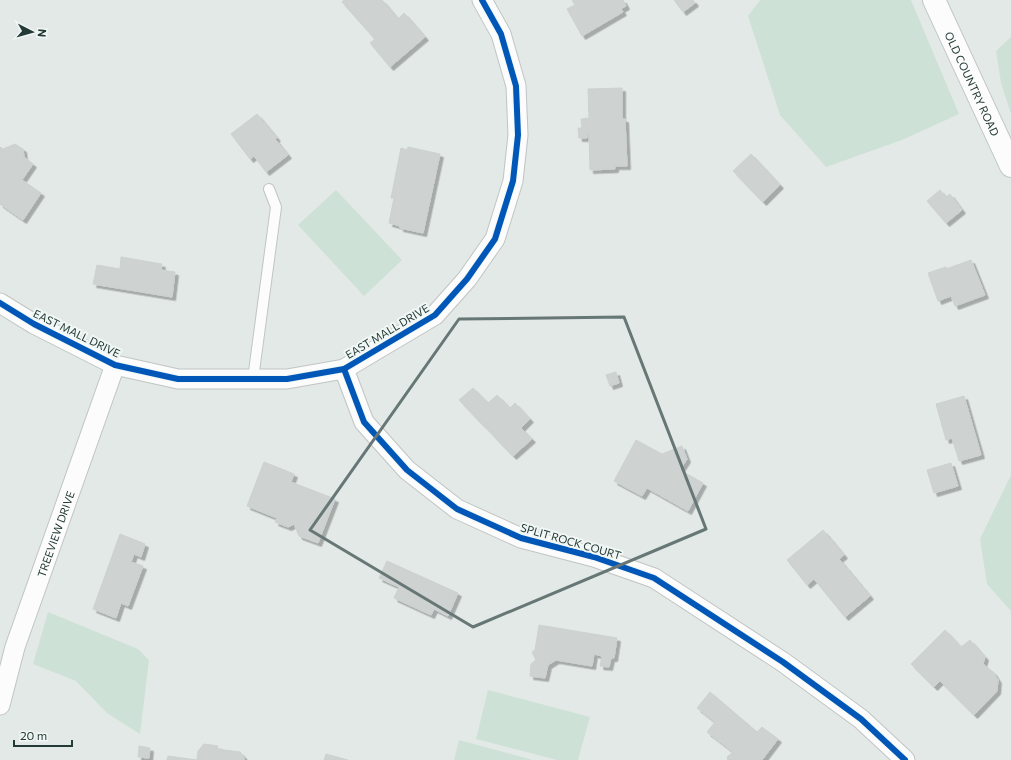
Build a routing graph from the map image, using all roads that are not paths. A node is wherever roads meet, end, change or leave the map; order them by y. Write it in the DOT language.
graph roads {
  1 [pos="482,0"];
  2 [pos="934,0"];
  3 [pos="1011,166"];
  4 [pos="269,189"];
  5 [pos="0,303"];
  6 [pos="115,365"];
  7 [pos="344,368"];
  8 [pos="253,379"];
  9 [pos="0,705"];
  10 [pos="906,760"];
  1 -- 7 [label="street, EAST MALL DRIVE"];
  2 -- 3 [label="main road, OLD COUNTRY ROAD"];
  4 -- 8 [label="lane"];
  5 -- 6 [label="street, EAST MALL DRIVE"];
  6 -- 8 [label="street, EAST MALL DRIVE"];
  6 -- 9 [label="street, TREEVIEW DRIVE"];
  7 -- 8 [label="street, EAST MALL DRIVE"];
  7 -- 10 [label="street, SPLIT ROCK COURT"];
}
